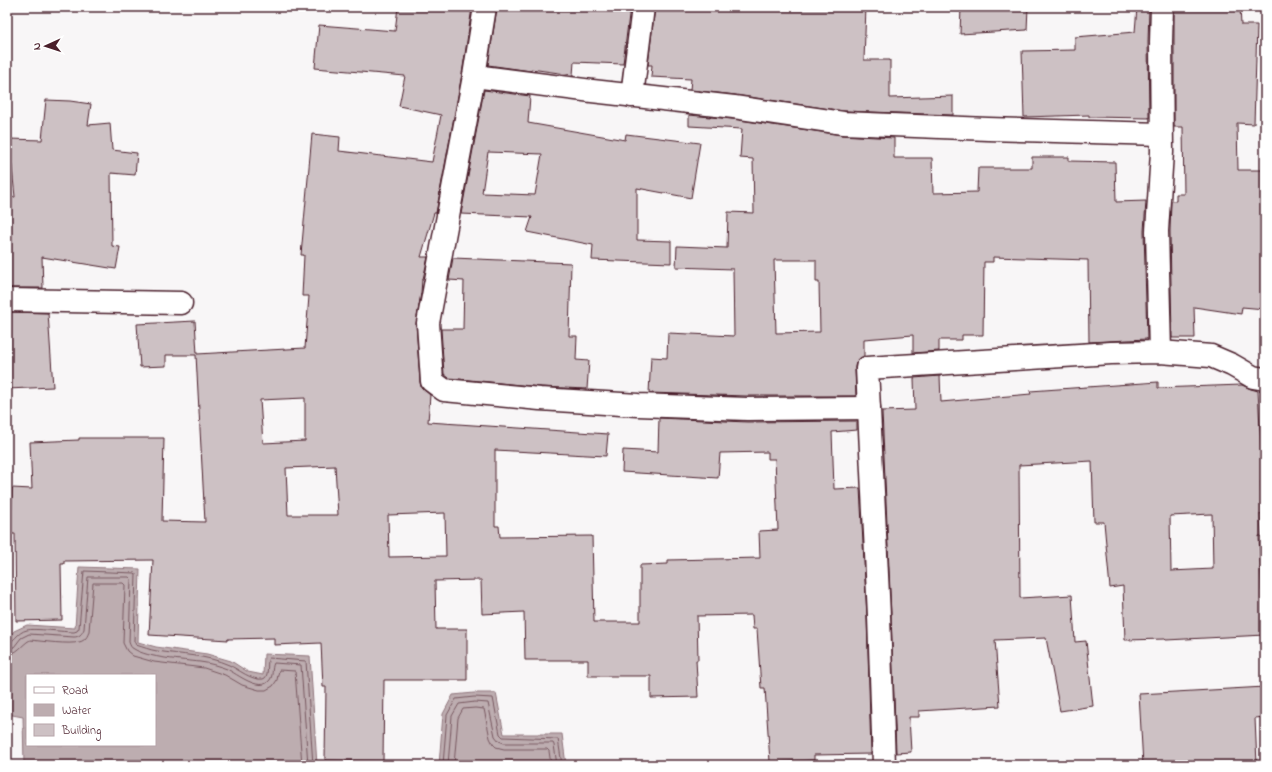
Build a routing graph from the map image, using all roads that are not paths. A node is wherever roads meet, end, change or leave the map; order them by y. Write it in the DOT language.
graph roads {
  1 [pos="485,7"];
  2 [pos="643,7"];
  3 [pos="1162,7"];
  4 [pos="474,76"];
  5 [pos="632,96"];
  6 [pos="1161,134"];
  7 [pos="7,300"];
  8 [pos="181,303"];
  9 [pos="1160,352"];
  10 [pos="1265,379"];
  11 [pos="869,408"];
  12 [pos="884,765"];
  1 -- 4 [label="street"];
  2 -- 5 [label="street"];
  3 -- 6 [label="street"];
  4 -- 5 [label="street"];
  4 -- 11 [label="street"];
  5 -- 6 [label="street"];
  6 -- 9 [label="street"];
  7 -- 8 [label="street"];
  9 -- 10 [label="street"];
  9 -- 11 [label="street"];
  11 -- 12 [label="street"];
}
